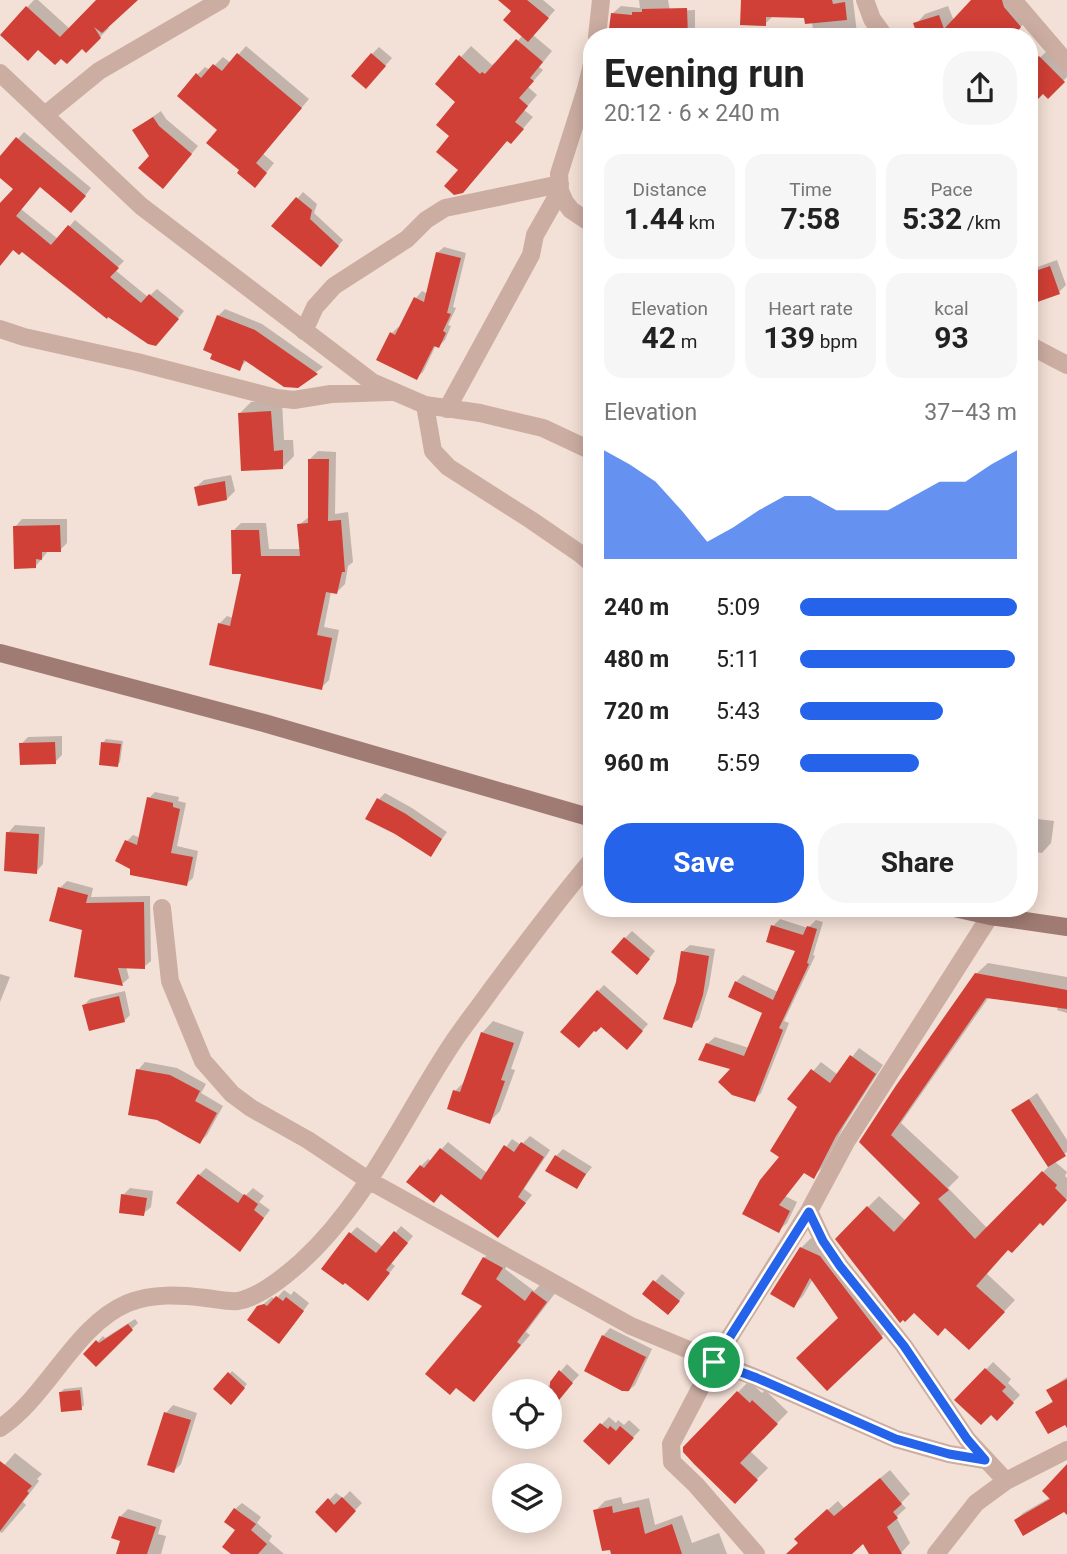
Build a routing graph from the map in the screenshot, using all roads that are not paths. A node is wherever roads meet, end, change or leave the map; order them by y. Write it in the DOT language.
graph roads {
  1 [pos="221,0"];
  2 [pos="601,0"];
  3 [pos="865,0"];
  4 [pos="1013,0"];
  5 [pos="598,28"];
  6 [pos="879,28"];
  7 [pos="1037,28"];
  8 [pos="1038,29"];
  9 [pos="1067,63"];
  10 [pos="0,73"];
  11 [pos="583,98"];
  12 [pos="45,115"];
  13 [pos="560,188"];
  14 [pos="583,218"];
  15 [pos="0,329"];
  16 [pos="304,331"];
  17 [pos="1038,350"];
  18 [pos="1067,365"];
  19 [pos="392,392"];
  20 [pos="425,405"];
  21 [pos="447,409"];
  22 [pos="583,447"];
  23 [pos="583,557"];
  24 [pos="0,653"];
  25 [pos="583,815"];
  26 [pos="583,871"];
  27 [pos="162,908"];
  28 [pos="989,917"];
  29 [pos="997,917"];
  30 [pos="1067,927"];
  31 [pos="368,1180"];
  32 [pos="809,1212"];
  33 [pos="714,1362"];
  34 [pos="0,1427"];
  35 [pos="1067,1450"];
  36 [pos="985,1460"];
  37 [pos="1006,1481"];
  38 [pos="942,1550"];
  39 [pos="756,1554"];
  1 -- 12 [label="street"];
  2 -- 5 [label="street"];
  3 -- 6 [label="street"];
  4 -- 7 [label="street"];
  8 -- 9 [label="street"];
  10 -- 12 [label="street"];
  11 -- 13 [label="street"];
  12 -- 16 [label="street"];
  13 -- 14 [label="street"];
  13 -- 16 [label="street"];
  13 -- 21 [label="street"];
  15 -- 19 [label="street"];
  16 -- 19 [label="street"];
  17 -- 18 [label="street"];
  19 -- 20 [label="street"];
  20 -- 21 [label="street"];
  20 -- 23 [label="street"];
  21 -- 22 [label="street"];
  24 -- 25 [label="main road"];
  26 -- 31 [label="street"];
  27 -- 31 [label="street"];
  28 -- 32 [label="street"];
  29 -- 30 [label="main road"];
  31 -- 33 [label="street"];
  31 -- 34 [label="street"];
  32 -- 33 [label="street"];
  32 -- 36 [label="street"];
  33 -- 36 [label="street"];
  33 -- 39 [label="street"];
  35 -- 37 [label="street"];
  36 -- 37 [label="street"];
  37 -- 38 [label="street"];
}
